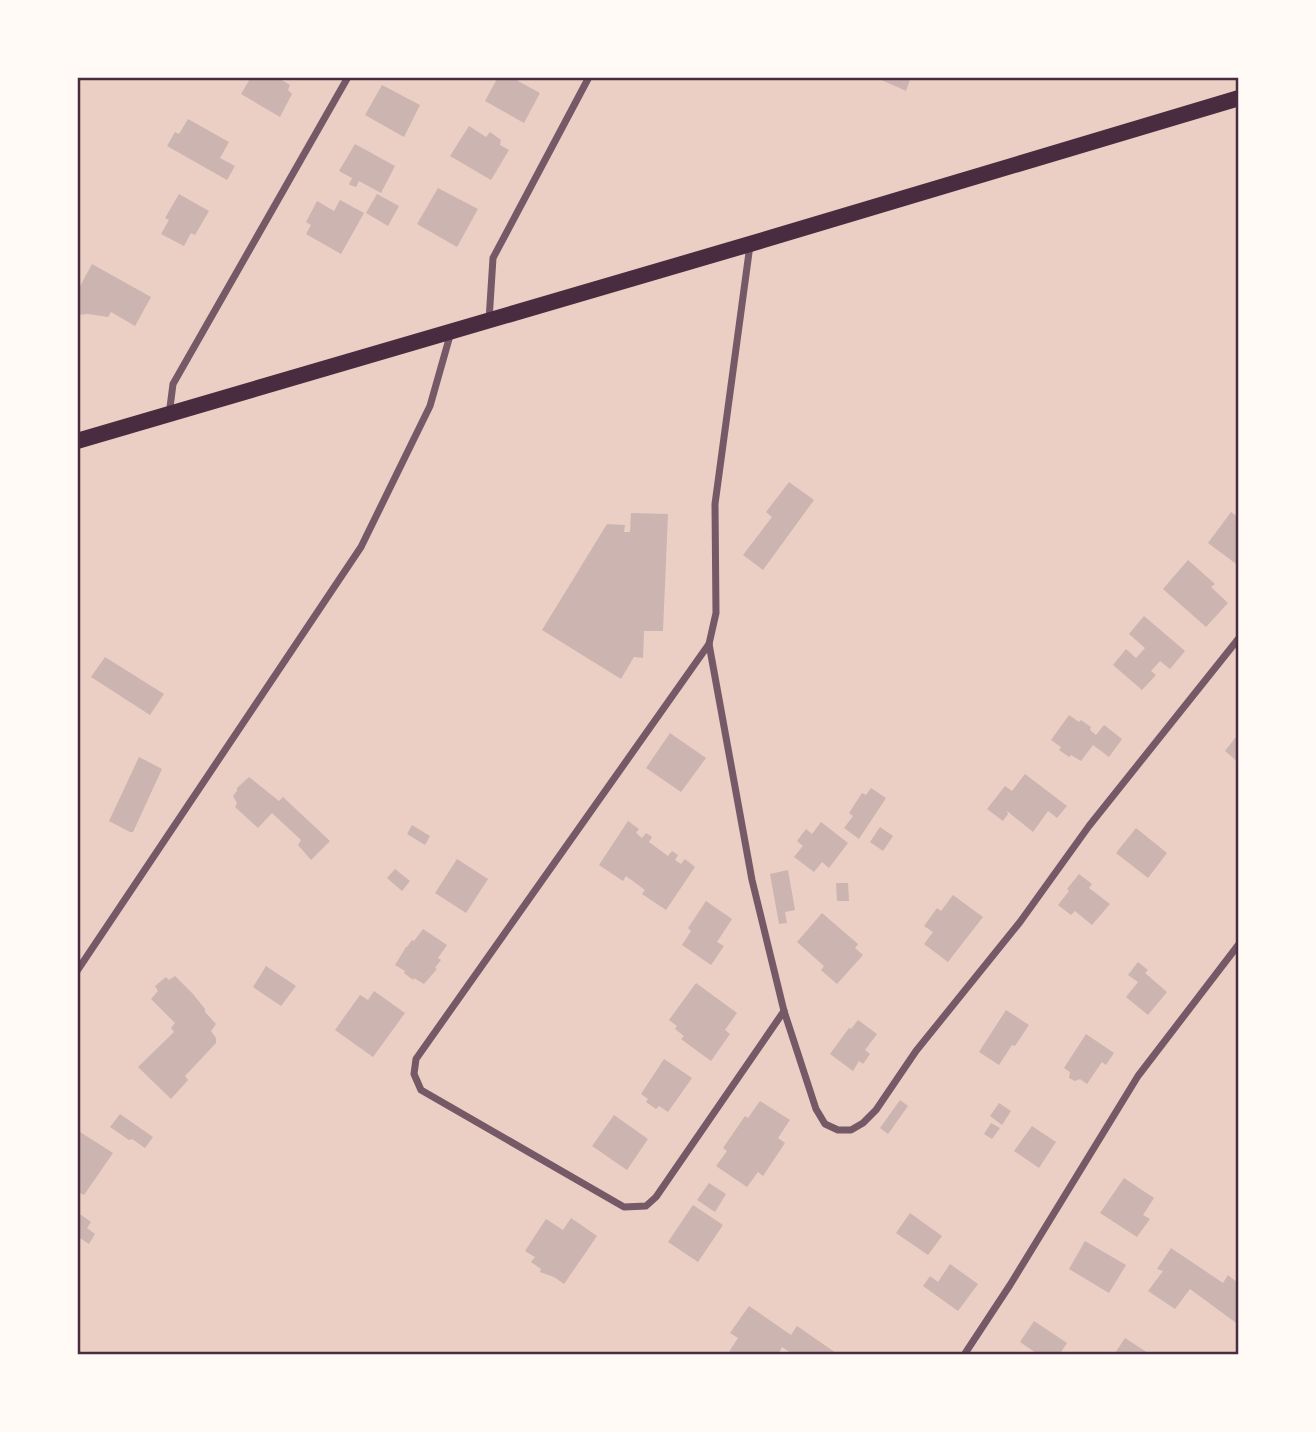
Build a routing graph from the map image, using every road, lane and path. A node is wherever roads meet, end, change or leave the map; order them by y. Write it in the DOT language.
graph roads {
  1 [pos="348,77"];
  2 [pos="589,77"];
  3 [pos="1239,98"];
  4 [pos="750,244"];
  5 [pos="489,320"];
  6 [pos="451,332"];
  7 [pos="169,415"];
  8 [pos="77,441"];
  9 [pos="1239,638"];
  10 [pos="709,645"];
  11 [pos="1239,944"];
  12 [pos="77,971"];
  13 [pos="784,1011"];
  14 [pos="964,1355"];
  1 -- 7 [label="street"];
  2 -- 5 [label="street"];
  3 -- 4 [label="main road"];
  4 -- 5 [label="main road"];
  4 -- 10 [label="street"];
  5 -- 6 [label="main road"];
  6 -- 7 [label="main road"];
  6 -- 12 [label="street"];
  7 -- 8 [label="main road"];
  9 -- 13 [label="street"];
  10 -- 13 [label="street"];
  10 -- 13 [label="street"];
  11 -- 14 [label="street"];
}
